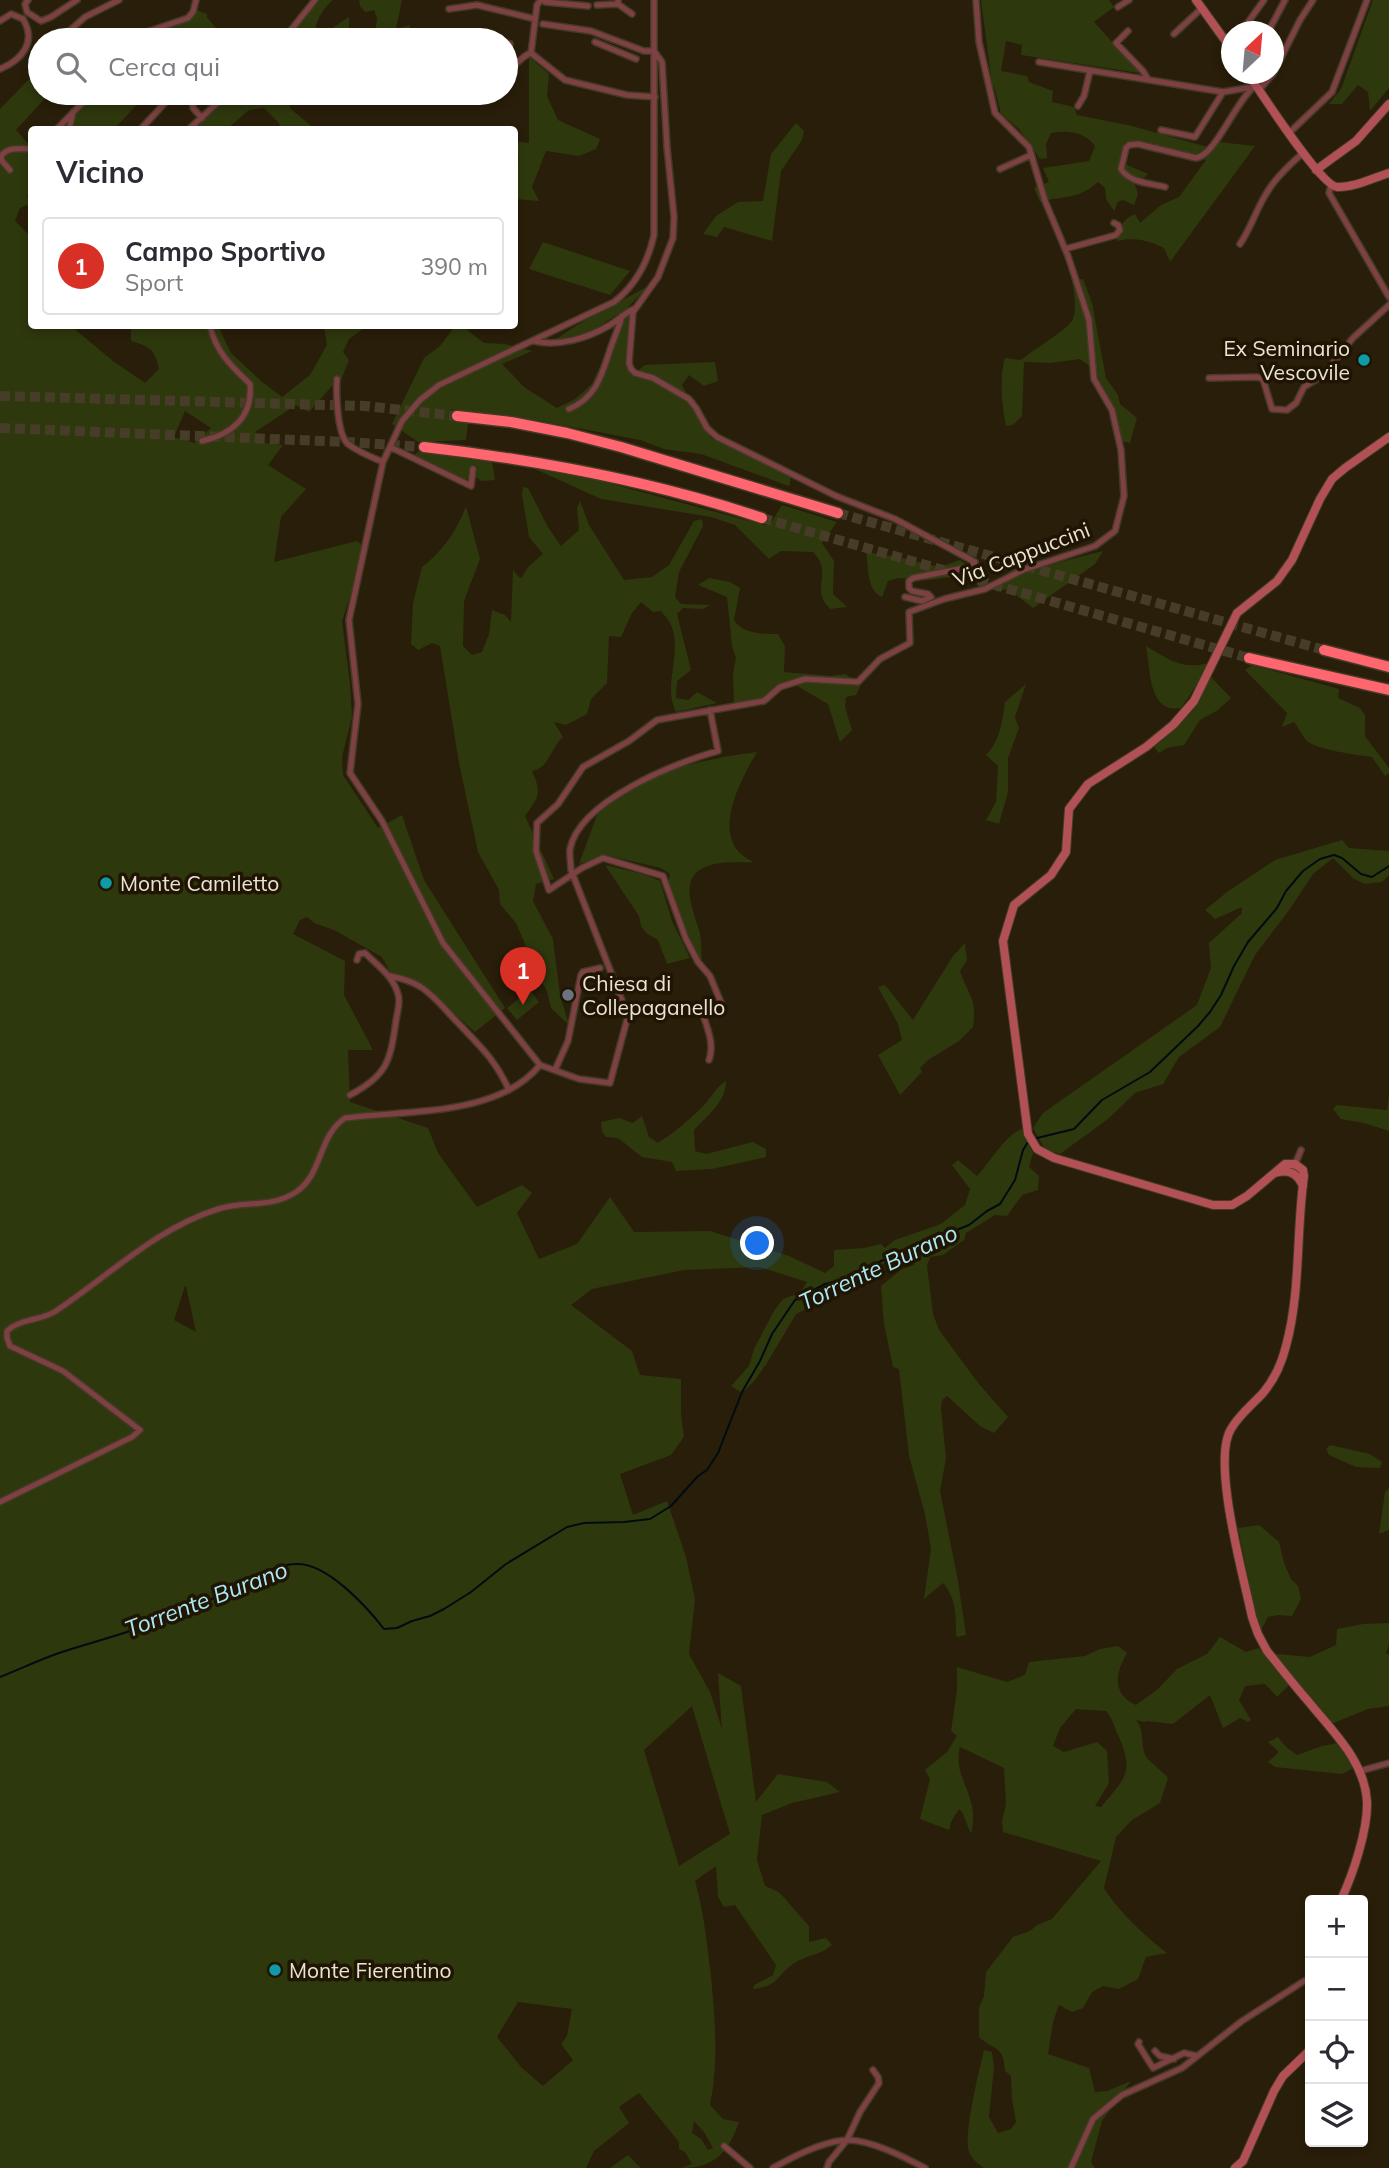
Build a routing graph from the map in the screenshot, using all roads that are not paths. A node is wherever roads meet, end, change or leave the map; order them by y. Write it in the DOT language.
graph roads {
  1 [pos="28,0"];
  2 [pos="77,0"];
  3 [pos="119,0"];
  4 [pos="196,0"];
  5 [pos="315,0"];
  6 [pos="654,0"];
  7 [pos="976,0"];
  8 [pos="1129,0"];
  9 [pos="1264,0"];
  10 [pos="1285,0"];
  11 [pos="1313,0"];
  12 [pos="1367,0"];
  13 [pos="543,1"];
  14 [pos="568,2"];
  15 [pos="618,2"];
  16 [pos="1199,4"];
  17 [pos="597,5"];
  18 [pos="588,6"];
  19 [pos="1118,7"];
  20 [pos="449,9"];
  21 [pos="27,12"];
  22 [pos="632,14"];
  23 [pos="23,19"];
  24 [pos="535,19"];
  25 [pos="0,21"];
  26 [pos="1249,21"];
  27 [pos="1274,21"];
  28 [pos="543,24"];
  29 [pos="28,28"];
  30 [pos="73,28"];
  31 [pos="158,28"];
  32 [pos="293,28"];
  33 [pos="1128,32"];
  34 [pos="1174,34"];
  35 [pos="1221,34"];
  36 [pos="611,39"];
  37 [pos="596,42"];
  38 [pos="28,44"];
  39 [pos="607,47"];
  40 [pos="654,51"];
  41 [pos="1284,51"];
  42 [pos="531,53"];
  43 [pos="636,59"];
  44 [pos="1039,62"];
  45 [pos="518,64"];
  46 [pos="0,69"];
  47 [pos="1090,71"];
  48 [pos="1148,79"];
  49 [pos="1254,84"];
  50 [pos="1260,84"];
  51 [pos="1256,87"];
  52 [pos="1223,92"];
  53 [pos="655,97"];
  54 [pos="1389,104"];
  55 [pos="79,105"];
  56 [pos="163,105"];
  57 [pos="193,105"];
  58 [pos="216,105"];
  59 [pos="1078,106"];
  60 [pos="74,110"];
  61 [pos="202,118"];
  62 [pos="60,126"];
  63 [pos="70,126"];
  64 [pos="144,126"];
  65 [pos="193,126"];
  66 [pos="1161,130"];
  67 [pos="1289,132"];
  68 [pos="28,149"];
  69 [pos="1303,153"];
  70 [pos="1031,155"];
  71 [pos="1000,169"];
  72 [pos="10,170"];
  73 [pos="1315,170"];
  74 [pos="1389,173"];
  75 [pos="1331,185"];
  76 [pos="1165,187"];
  77 [pos="1114,223"];
  78 [pos="1240,244"];
  79 [pos="1065,249"];
  80 [pos="1389,297"];
  81 [pos="1389,305"];
  82 [pos="636,309"];
  83 [pos="622,316"];
  84 [pos="211,329"];
  85 [pos="534,341"];
  86 [pos="1209,378"];
  87 [pos="337,379"];
  88 [pos="569,409"];
  89 [pos="457,416"];
  90 [pos="1389,437"];
  91 [pos="202,441"];
  92 [pos="390,447"];
  93 [pos="424,447"];
  94 [pos="383,462"];
  95 [pos="472,469"];
  96 [pos="838,513"];
  97 [pos="762,518"];
  98 [pos="905,597"];
  99 [pos="1324,650"];
  100 [pos="1249,658"];
  101 [pos="1389,667"];
  102 [pos="1389,690"];
  103 [pos="710,710"];
  104 [pos="573,874"];
  105 [pos="357,960"];
  106 [pos="600,968"];
  107 [pos="390,976"];
  108 [pos="709,1060"];
  109 [pos="540,1065"];
  110 [pos="555,1070"];
  111 [pos="509,1090"];
  112 [pos="350,1095"];
  113 [pos="1301,1150"];
  114 [pos="1294,1168"];
  115 [pos="0,1502"];
  116 [pos="1389,1763"];
  117 [pos="1360,1772"];
  118 [pos="1344,1895"];
  119 [pos="1305,1981"];
  120 [pos="1139,2042"];
  121 [pos="1155,2051"];
  122 [pos="1305,2055"];
  123 [pos="1198,2056"];
  124 [pos="1174,2059"];
  125 [pos="873,2070"];
  126 [pos="847,2140"];
  127 [pos="724,2146"];
  128 [pos="750,2168"];
  129 [pos="773,2168"];
  130 [pos="827,2168"];
  131 [pos="926,2168"];
  132 [pos="1071,2168"];
  133 [pos="1236,2168"];
  1 -- 21 [label="street"];
  2 -- 21 [label="street"];
  3 -- 30 [label="street"];
  4 -- 31 [label="street"];
  5 -- 32 [label="street"];
  6 -- 40 [label="street"];
  7 -- 70 [label="street, Via Cappuccini"];
  8 -- 19 [label="street"];
  9 -- 26 [label="street"];
  10 -- 27 [label="street"];
  11 -- 41 [label="street"];
  12 -- 67 [label="street"];
  13 -- 14 [label="street"];
  13 -- 24 [label="street"];
  14 -- 18 [label="street"];
  15 -- 17 [label="street"];
  15 -- 22 [label="street"];
  16 -- 34 [label="street"];
  16 -- 35 [label="main road"];
  20 -- 24 [label="street"];
  21 -- 23 [label="street"];
  23 -- 25 [label="street"];
  23 -- 29 [label="street"];
  24 -- 42 [label="street"];
  28 -- 36 [label="street"];
  33 -- 48 [label="street"];
  36 -- 39 [label="street"];
  36 -- 40 [label="street"];
  37 -- 39 [label="street"];
  38 -- 46 [label="street"];
  39 -- 43 [label="street"];
  40 -- 53 [label="street"];
  40 -- 82 [label="street"];
  42 -- 45 [label="street"];
  42 -- 53 [label="street"];
  44 -- 47 [label="street"];
  47 -- 48 [label="street"];
  47 -- 59 [label="street"];
  48 -- 52 [label="street"];
  49 -- 51 [label="main road"];
  50 -- 51 [label="street"];
  51 -- 52 [label="street"];
  51 -- 67 [label="main road"];
  51 -- 76 [label="street"];
  52 -- 66 [label="street"];
  53 -- 85 [label="street"];
  54 -- 73 [label="main road"];
  55 -- 60 [label="street"];
  56 -- 64 [label="street"];
  57 -- 61 [label="street"];
  58 -- 61 [label="street"];
  60 -- 62 [label="street"];
  60 -- 63 [label="street"];
  61 -- 65 [label="street"];
  67 -- 69 [label="main road"];
  68 -- 72 [label="street"];
  69 -- 73 [label="main road"];
  69 -- 78 [label="street"];
  70 -- 71 [label="street"];
  70 -- 79 [label="street, Via Cappuccini"];
  73 -- 75 [label="main road"];
  74 -- 75 [label="main road"];
  75 -- 80 [label="street"];
  77 -- 79 [label="street"];
  79 -- 103 [label="street, Via Cappuccini"];
  81 -- 86 [label="street"];
  82 -- 83 [label="street"];
  82 -- 98 [label="street"];
  83 -- 85 [label="street"];
  83 -- 88 [label="street"];
  84 -- 91 [label="street"];
  85 -- 92 [label="street"];
  87 -- 94 [label="street"];
  89 -- 96 [label="highway"];
  90 -- 114 [label="main road"];
  92 -- 94 [label="street"];
  92 -- 95 [label="street"];
  93 -- 97 [label="highway"];
  94 -- 109 [label="street"];
  99 -- 101 [label="highway"];
  100 -- 102 [label="highway"];
  103 -- 104 [label="street"];
  103 -- 104 [label="street, Via Cappuccini"];
  104 -- 108 [label="street"];
  104 -- 110 [label="street"];
  105 -- 107 [label="street"];
  106 -- 110 [label="street"];
  107 -- 111 [label="street"];
  107 -- 112 [label="street"];
  109 -- 110 [label="street"];
  109 -- 111 [label="street"];
  111 -- 115 [label="street"];
  113 -- 114 [label="street"];
  114 -- 117 [label="main road"];
  116 -- 117 [label="street"];
  117 -- 118 [label="main road"];
  119 -- 123 [label="street"];
  120 -- 124 [label="street"];
  121 -- 124 [label="street"];
  122 -- 133 [label="main road"];
  123 -- 124 [label="street"];
  123 -- 132 [label="street"];
  125 -- 126 [label="street"];
  126 -- 129 [label="street"];
  126 -- 130 [label="street"];
  126 -- 131 [label="street"];
  127 -- 128 [label="street"];
}
